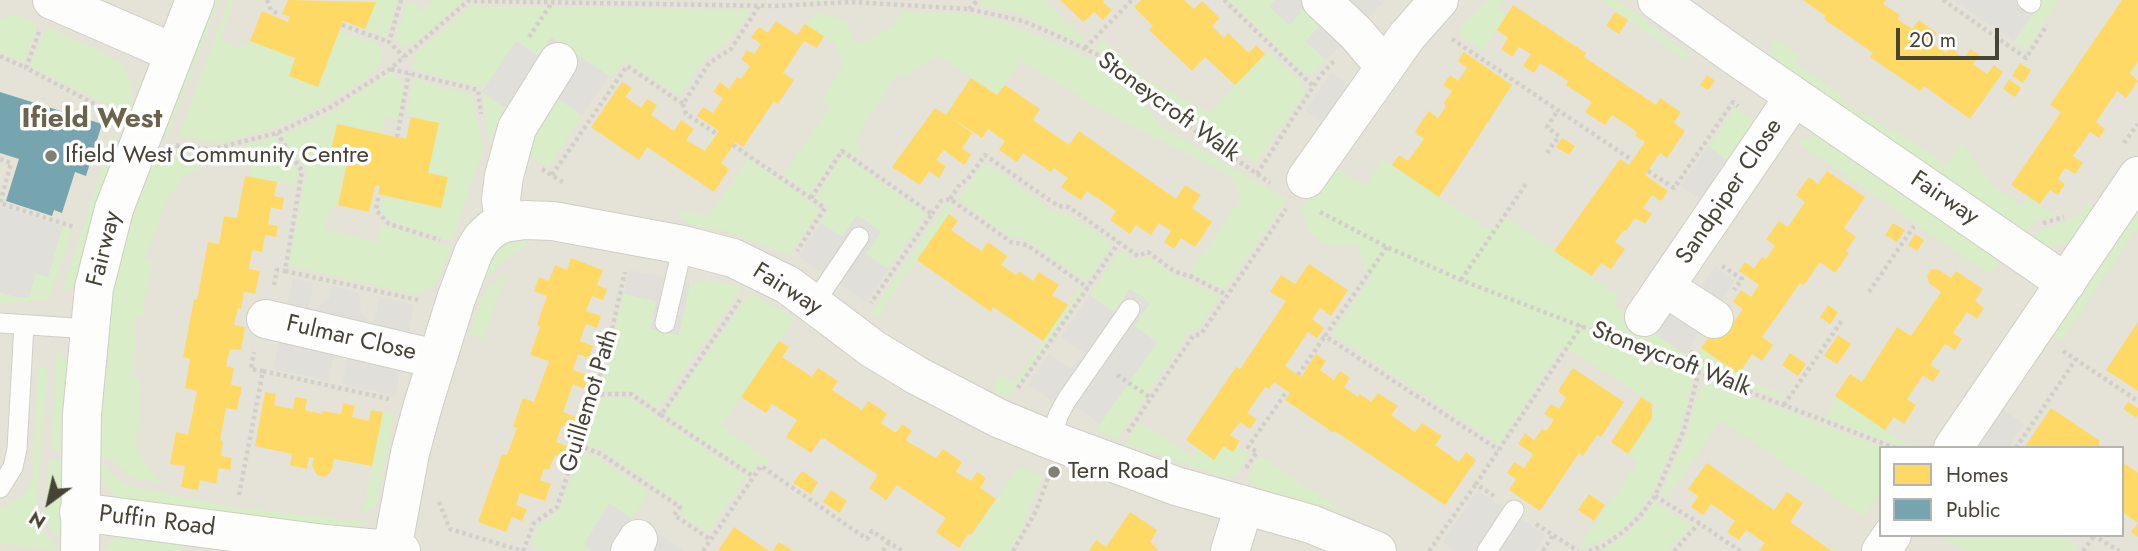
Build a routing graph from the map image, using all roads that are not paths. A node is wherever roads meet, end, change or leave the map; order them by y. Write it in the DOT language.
graph roads {
  1 [pos="195,0"];
  2 [pos="1321,0"];
  3 [pos="1657,0"];
  4 [pos="47,11"];
  5 [pos="1443,18"];
  6 [pos="174,53"];
  7 [pos="558,62"];
  8 [pos="1385,67"];
  9 [pos="1794,97"];
  10 [pos="2129,163"];
  11 [pos="1298,194"];
  12 [pos="523,222"];
  13 [pos="859,237"];
  14 [pos="683,245"];
  15 [pos="2066,283"];
  16 [pos="814,305"];
  17 [pos="1130,309"];
  18 [pos="266,319"];
  19 [pos="1714,319"];
  20 [pos="0,323"];
  21 [pos="665,323"];
  22 [pos="24,325"];
  23 [pos="89,329"];
  24 [pos="436,359"];
  25 [pos="1954,446"];
  26 [pos="1051,456"];
  27 [pos="0,488"];
  28 [pos="1239,504"];
  29 [pos="1514,510"];
  30 [pos="79,512"];
  31 [pos="397,550"];
  32 [pos="80,551"];
  33 [pos="1230,551"];
  34 [pos="1377,551"];
  35 [pos="1487,551"];
  1 -- 6 [label="street, Fairway"];
  2 -- 8 [label="street"];
  3 -- 9 [label="street, Fairway"];
  4 -- 6 [label="street"];
  5 -- 8 [label="street"];
  6 -- 23 [label="street, Fairway"];
  7 -- 12 [label="street"];
  8 -- 11 [label="street"];
  9 -- 15 [label="street, Fairway"];
  9 -- 19 [label="street, Sandpiper Close"];
  10 -- 15 [label="street"];
  12 -- 14 [label="street, Fairway"];
  12 -- 24 [label="street"];
  13 -- 16 [label="lane"];
  14 -- 16 [label="street, Fairway"];
  14 -- 21 [label="lane"];
  15 -- 25 [label="street"];
  16 -- 26 [label="street, Fairway"];
  17 -- 26 [label="lane"];
  18 -- 24 [label="street, Fulmar Close"];
  20 -- 22 [label="lane"];
  22 -- 23 [label="lane"];
  22 -- 27 [label="lane"];
  23 -- 30 [label="street, Fairway"];
  24 -- 31 [label="street"];
  26 -- 28 [label="street, Fairway"];
  28 -- 33 [label="street"];
  28 -- 34 [label="street, Fairway"];
  29 -- 35 [label="lane"];
  30 -- 31 [label="street, Puffin Road"];
  30 -- 32 [label="street, Fairway"];
}
